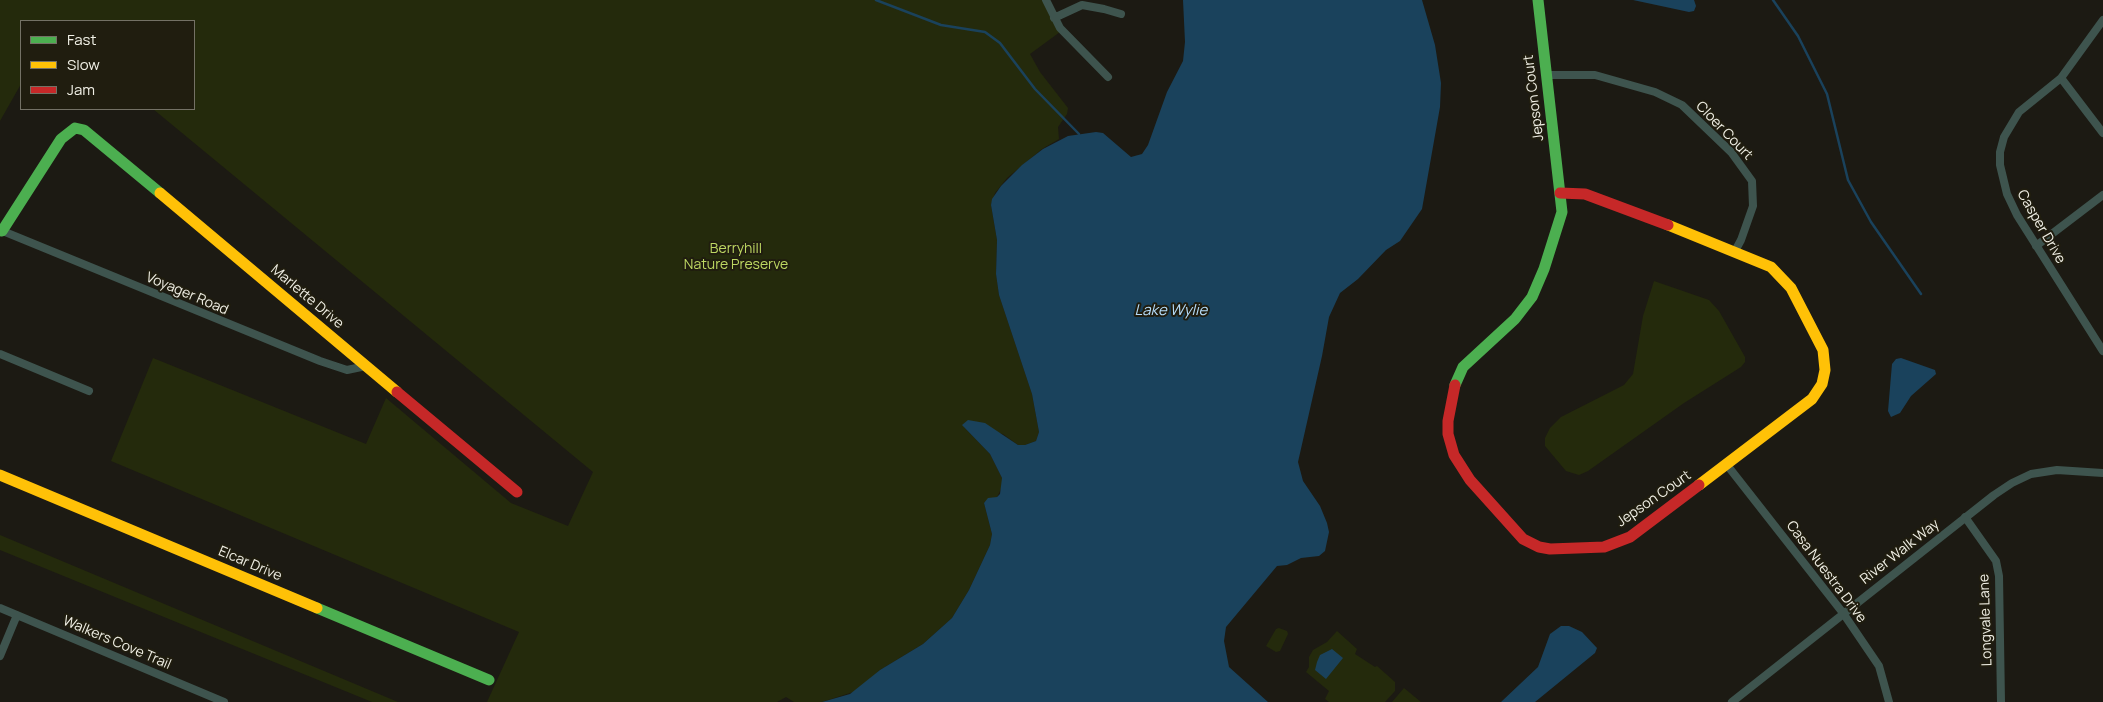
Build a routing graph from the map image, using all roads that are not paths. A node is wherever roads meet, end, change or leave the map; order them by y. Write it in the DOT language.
graph roads {
  1 [pos="1046,0"];
  2 [pos="1538,0"];
  3 [pos="1121,14"];
  4 [pos="1054,18"];
  5 [pos="2103,20"];
  6 [pos="1546,75"];
  7 [pos="1108,77"];
  8 [pos="2061,78"];
  9 [pos="2103,133"];
  10 [pos="1560,193"];
  11 [pos="2103,195"];
  12 [pos="1,231"];
  13 [pos="2036,246"];
  14 [pos="1735,251"];
  15 [pos="2103,351"];
  16 [pos="0,354"];
  17 [pos="366,366"];
  18 [pos="88,392"];
  19 [pos="1727,465"];
  20 [pos="2103,473"];
  21 [pos="0,475"];
  22 [pos="518,492"];
  23 [pos="1965,517"];
  24 [pos="0,608"];
  25 [pos="1843,613"];
  26 [pos="17,615"];
  27 [pos="0,656"];
  28 [pos="489,680"];
  29 [pos="224,702"];
  30 [pos="1732,702"];
  31 [pos="1890,702"];
  32 [pos="2001,702"];
  1 -- 4 [label="street"];
  2 -- 6 [label="street, Jepson Court"];
  3 -- 4 [label="street"];
  4 -- 7 [label="street"];
  5 -- 8 [label="street, Casper Drive"];
  6 -- 10 [label="street, Jepson Court"];
  6 -- 14 [label="street, Cloer Court"];
  8 -- 9 [label="street"];
  8 -- 13 [label="street, Casper Drive"];
  10 -- 14 [label="street, Jepson Court"];
  10 -- 19 [label="street, Jepson Court"];
  11 -- 13 [label="street"];
  12 -- 17 [label="street, Voyager Road"];
  12 -- 17 [label="street, Marlette Drive"];
  13 -- 15 [label="street, Casper Drive"];
  14 -- 19 [label="street, Jepson Court"];
  16 -- 18 [label="street"];
  17 -- 22 [label="street, Marlette Drive"];
  19 -- 25 [label="street, Casa Nuestra Drive"];
  20 -- 23 [label="street, River Walk Way"];
  21 -- 28 [label="street, Elcar Drive"];
  23 -- 25 [label="street, River Walk Way"];
  23 -- 32 [label="street, Longvale Lane"];
  24 -- 26 [label="street, Walkers Cove Trail"];
  25 -- 30 [label="street, River Walk Way"];
  25 -- 31 [label="street, Casa Nuestra Drive"];
  26 -- 27 [label="street"];
  26 -- 29 [label="street, Walkers Cove Trail"];
}
